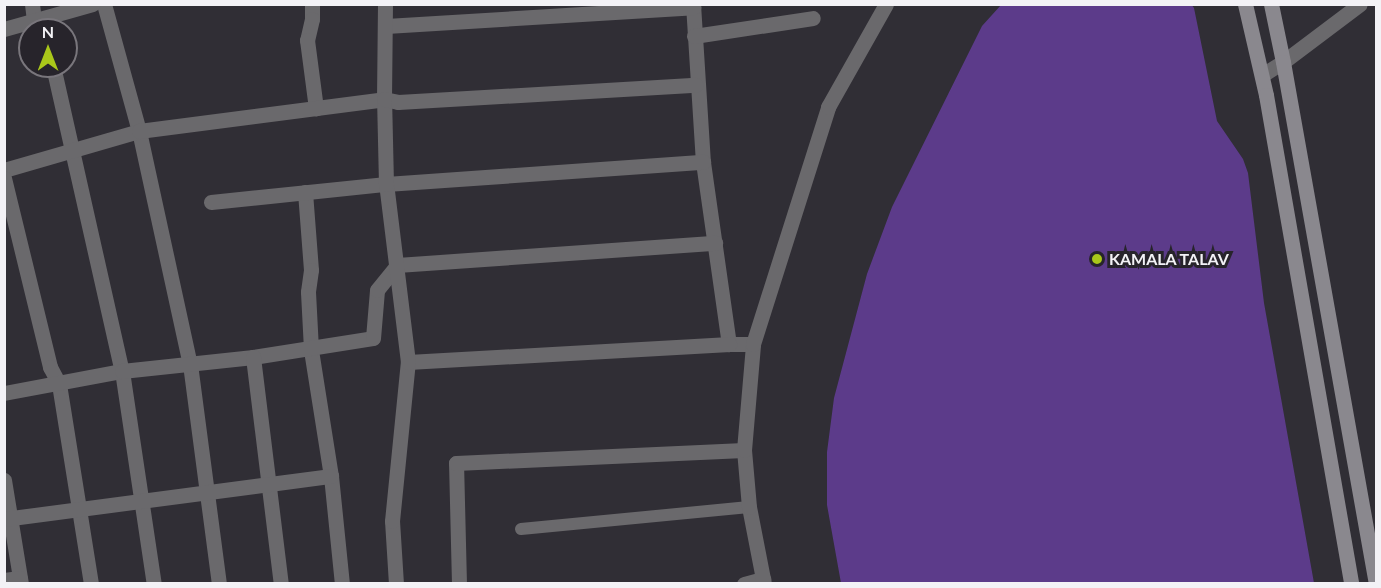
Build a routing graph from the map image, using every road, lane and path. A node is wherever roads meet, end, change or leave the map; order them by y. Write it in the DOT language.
graph roads {
  1 [pos="32,4"];
  2 [pos="93,4"];
  3 [pos="104,4"];
  4 [pos="312,4"];
  5 [pos="385,4"];
  6 [pos="886,4"];
  7 [pos="1245,4"];
  8 [pos="1271,4"];
  9 [pos="1360,4"];
  10 [pos="693,6"];
  11 [pos="38,18"];
  12 [pos="54,18"];
  13 [pos="813,18"];
  14 [pos="386,26"];
  15 [pos="694,36"];
  16 [pos="1283,62"];
  17 [pos="1262,75"];
  18 [pos="56,78"];
  19 [pos="696,86"];
  20 [pos="384,99"];
  21 [pos="316,108"];
  22 [pos="139,131"];
  23 [pos="72,150"];
  24 [pos="703,162"];
  25 [pos="4,170"];
  26 [pos="4,178"];
  27 [pos="386,184"];
  28 [pos="305,192"];
  29 [pos="211,202"];
  30 [pos="715,243"];
  31 [pos="397,265"];
  32 [pos="729,344"];
  33 [pos="753,344"];
  34 [pos="311,350"];
  35 [pos="253,357"];
  36 [pos="408,362"];
  37 [pos="190,364"];
  38 [pos="122,371"];
  39 [pos="59,384"];
  40 [pos="4,393"];
  41 [pos="744,450"];
  42 [pos="331,476"];
  43 [pos="4,480"];
  44 [pos="269,483"];
  45 [pos="205,492"];
  46 [pos="142,500"];
  47 [pos="749,507"];
  48 [pos="80,508"];
  49 [pos="7,519"];
  50 [pos="521,529"];
  51 [pos="15,580"];
  52 [pos="763,581"];
  53 [pos="91,584"];
  54 [pos="154,584"];
  55 [pos="219,584"];
  56 [pos="281,584"];
  57 [pos="342,584"];
  58 [pos="396,584"];
  59 [pos="459,584"];
  60 [pos="744,584"];
  61 [pos="1351,584"];
  62 [pos="1376,584"];
  1 -- 11 [label="street"];
  2 -- 12 [label="street"];
  3 -- 22 [label="street"];
  4 -- 21 [label="street"];
  5 -- 14 [label="street"];
  6 -- 33 [label="street"];
  7 -- 17 [label="street"];
  8 -- 16 [label="street"];
  9 -- 16 [label="street"];
  10 -- 14 [label="street"];
  10 -- 15 [label="street"];
  13 -- 15 [label="street"];
  14 -- 20 [label="street"];
  15 -- 19 [label="street"];
  16 -- 17 [label="street"];
  16 -- 62 [label="street"];
  17 -- 61 [label="street"];
  18 -- 23 [label="street"];
  19 -- 20 [label="street"];
  19 -- 24 [label="street"];
  20 -- 21 [label="street"];
  20 -- 27 [label="street"];
  21 -- 22 [label="street"];
  22 -- 23 [label="street"];
  22 -- 37 [label="street"];
  23 -- 25 [label="street"];
  23 -- 38 [label="street"];
  24 -- 27 [label="street"];
  24 -- 30 [label="street"];
  26 -- 39 [label="street"];
  27 -- 28 [label="street"];
  27 -- 31 [label="street"];
  28 -- 29 [label="street"];
  28 -- 34 [label="street"];
  30 -- 31 [label="street"];
  30 -- 32 [label="street"];
  31 -- 34 [label="street"];
  31 -- 36 [label="street"];
  32 -- 33 [label="street"];
  32 -- 36 [label="street"];
  33 -- 41 [label="street"];
  34 -- 35 [label="street"];
  34 -- 42 [label="street"];
  35 -- 37 [label="street"];
  35 -- 44 [label="street"];
  36 -- 58 [label="street"];
  37 -- 38 [label="street"];
  37 -- 45 [label="street"];
  38 -- 39 [label="street"];
  38 -- 46 [label="street"];
  39 -- 40 [label="street"];
  39 -- 48 [label="street"];
  41 -- 47 [label="street"];
  41 -- 59 [label="street"];
  42 -- 44 [label="street"];
  42 -- 57 [label="street"];
  43 -- 49 [label="street"];
  44 -- 45 [label="street"];
  44 -- 56 [label="street"];
  45 -- 46 [label="street"];
  45 -- 55 [label="street"];
  46 -- 48 [label="street"];
  46 -- 54 [label="street"];
  47 -- 50 [label="lane"];
  47 -- 52 [label="street"];
  48 -- 49 [label="street"];
  48 -- 53 [label="street"];
  49 -- 51 [label="street"];
  52 -- 60 [label="street"];
}
